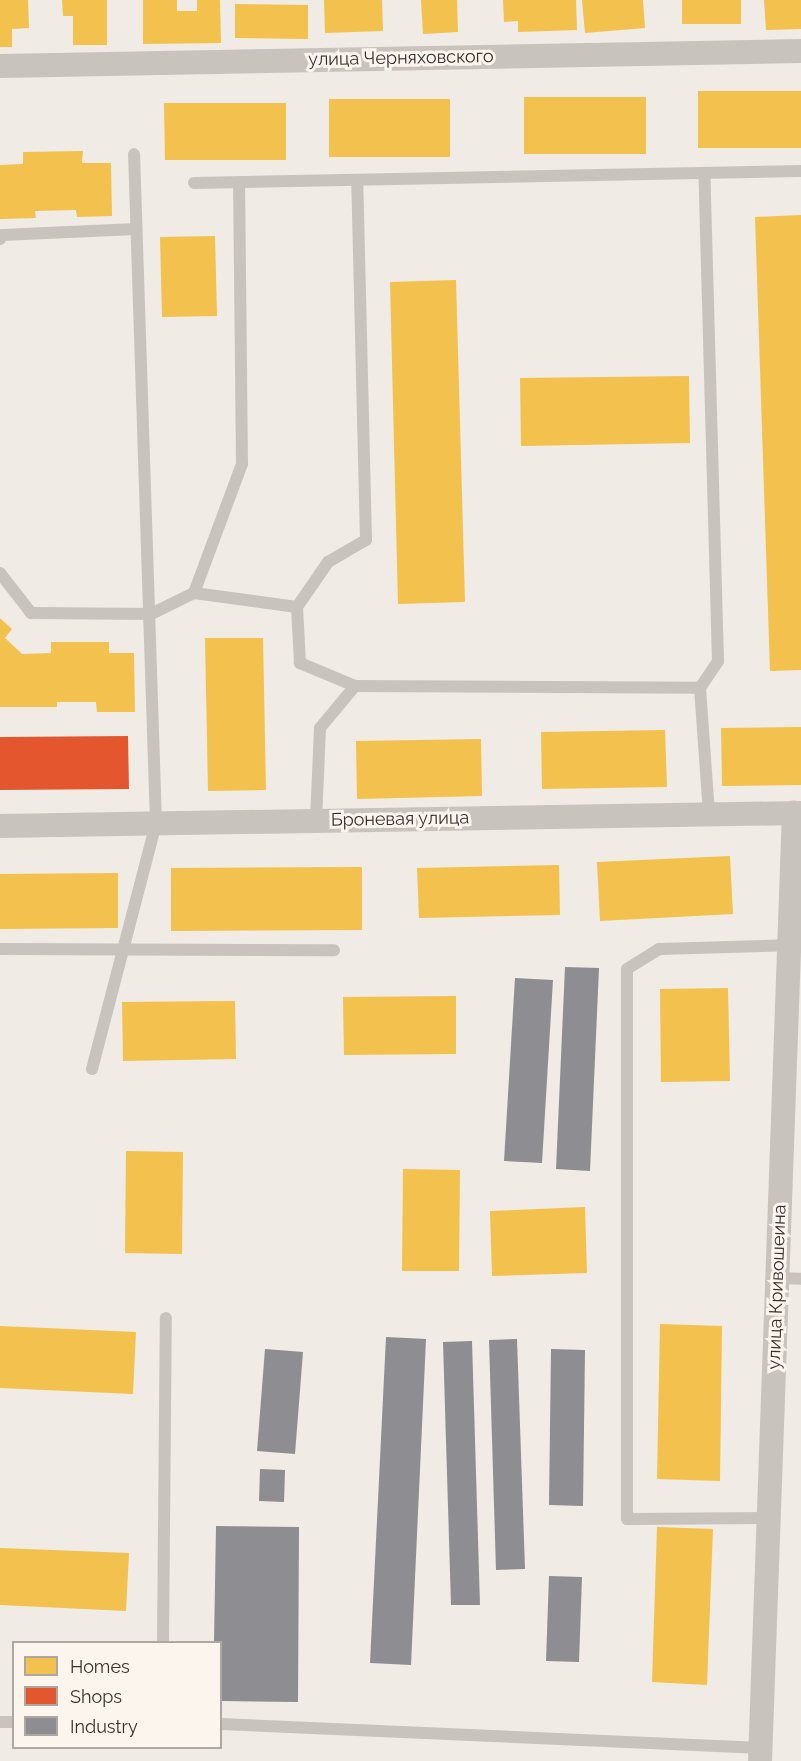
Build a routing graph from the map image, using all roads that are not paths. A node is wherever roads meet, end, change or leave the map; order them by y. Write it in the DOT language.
graph roads {
  1 [pos="801,51"];
  2 [pos="0,66"];
  3 [pos="134,154"];
  4 [pos="801,171"];
  5 [pos="704,173"];
  6 [pos="357,180"];
  7 [pos="239,182"];
  8 [pos="194,183"];
  9 [pos="136,229"];
  10 [pos="0,239"];
  11 [pos="0,573"];
  12 [pos="194,593"];
  13 [pos="297,607"];
  14 [pos="151,614"];
  15 [pos="355,686"];
  16 [pos="700,688"];
  17 [pos="798,813"];
  18 [pos="709,814"];
  19 [pos="316,820"];
  20 [pos="156,823"];
  21 [pos="0,826"];
  22 [pos="795,945"];
  23 [pos="0,949"];
  24 [pos="123,949"];
  25 [pos="334,950"];
  26 [pos="92,1069"];
  27 [pos="789,1278"];
  28 [pos="166,1318"];
  29 [pos="769,1518"];
  30 [pos="163,1641"];
  31 [pos="222,1724"];
  32 [pos="761,1755"];
  1 -- 2 [label="street, улица Черняховского"];
  3 -- 9 [label="lane"];
  4 -- 5 [label="lane"];
  5 -- 6 [label="lane"];
  5 -- 16 [label="lane"];
  6 -- 7 [label="lane"];
  6 -- 13 [label="lane"];
  7 -- 8 [label="lane"];
  7 -- 12 [label="lane"];
  9 -- 10 [label="lane"];
  9 -- 14 [label="lane"];
  11 -- 14 [label="lane"];
  12 -- 13 [label="lane"];
  12 -- 14 [label="lane"];
  13 -- 15 [label="lane"];
  14 -- 20 [label="lane"];
  15 -- 16 [label="lane"];
  15 -- 19 [label="lane"];
  16 -- 18 [label="lane"];
  17 -- 18 [label="street, Броневая улица"];
  17 -- 22 [label="street, улица Кривошеина"];
  18 -- 19 [label="street, Броневая улица"];
  19 -- 20 [label="street, Броневая улица"];
  20 -- 21 [label="street, Броневая улица"];
  20 -- 24 [label="lane"];
  22 -- 27 [label="street, улица Кривошеина"];
  22 -- 29 [label="lane"];
  23 -- 24 [label="lane"];
  24 -- 25 [label="lane"];
  24 -- 26 [label="lane"];
  27 -- 29 [label="street, улица Кривошеина"];
  28 -- 30 [label="lane"];
  29 -- 32 [label="street, улица Кривошеина"];
  31 -- 32 [label="lane"];
}
